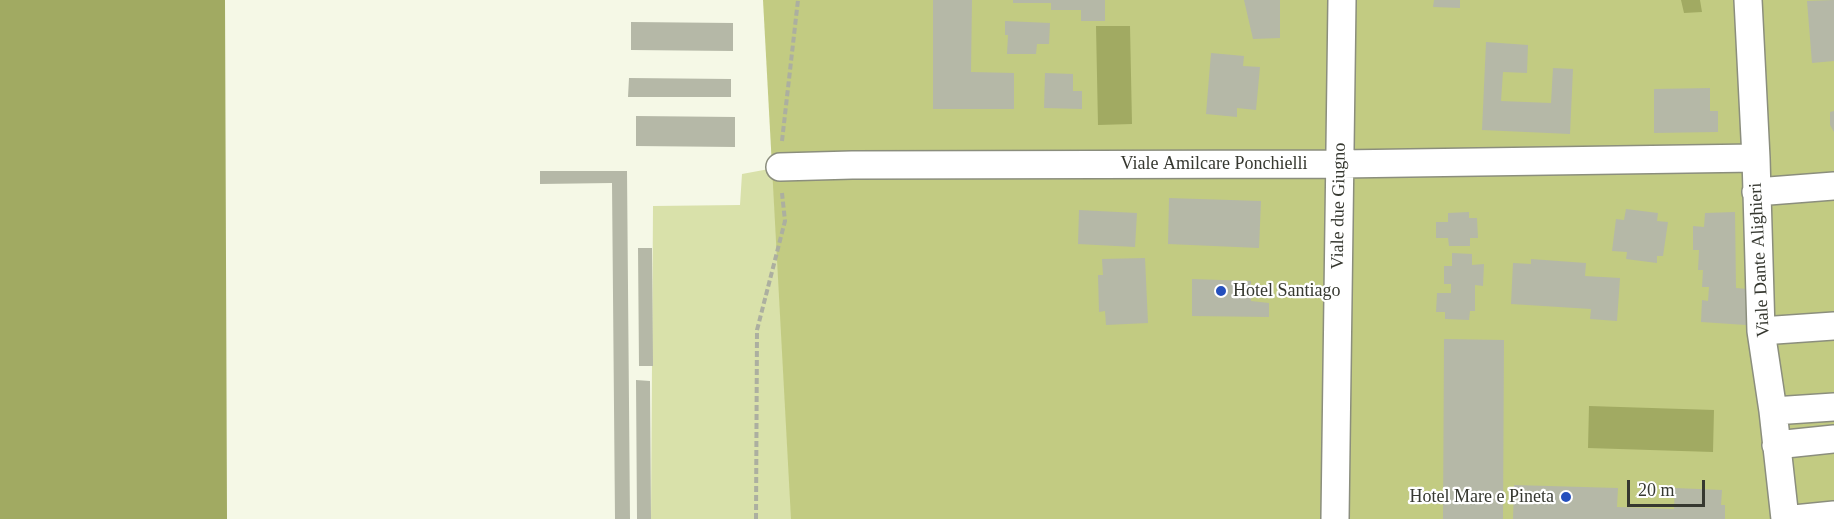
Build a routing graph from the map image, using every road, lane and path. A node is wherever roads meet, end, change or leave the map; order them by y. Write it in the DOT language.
graph roads {
  1 [pos="798,0"];
  2 [pos="1342,0"];
  3 [pos="1748,0"];
  4 [pos="1756,158"];
  5 [pos="1340,164"];
  6 [pos="780,167"];
  7 [pos="1834,186"];
  8 [pos="1756,192"];
  9 [pos="1834,326"];
  10 [pos="1761,331"];
  11 [pos="1834,407"];
  12 [pos="1773,411"];
  13 [pos="1834,439"];
  14 [pos="1776,445"];
  15 [pos="1834,515"];
  16 [pos="756,519"];
  17 [pos="1335,519"];
  18 [pos="1785,519"];
  19 [pos="1794,519"];
  1 -- 6 [label="path"];
  2 -- 5 [label="street, Viale due Giugno"];
  3 -- 4 [label="street, Viale Dante Alighieri"];
  4 -- 5 [label="street, Viale Amilcare Ponchielli"];
  4 -- 8 [label="street, Viale Dante Alighieri"];
  5 -- 6 [label="street, Viale Amilcare Ponchielli"];
  5 -- 17 [label="street, Viale due Giugno"];
  6 -- 16 [label="path"];
  7 -- 8 [label="street"];
  8 -- 10 [label="street, Viale Dante Alighieri"];
  9 -- 10 [label="street"];
  10 -- 12 [label="street, Viale Dante Alighieri"];
  11 -- 12 [label="street"];
  12 -- 14 [label="street, Viale Dante Alighieri"];
  13 -- 14 [label="street"];
  14 -- 18 [label="street, Viale Dante Alighieri"];
  15 -- 19 [label="street"];
}
